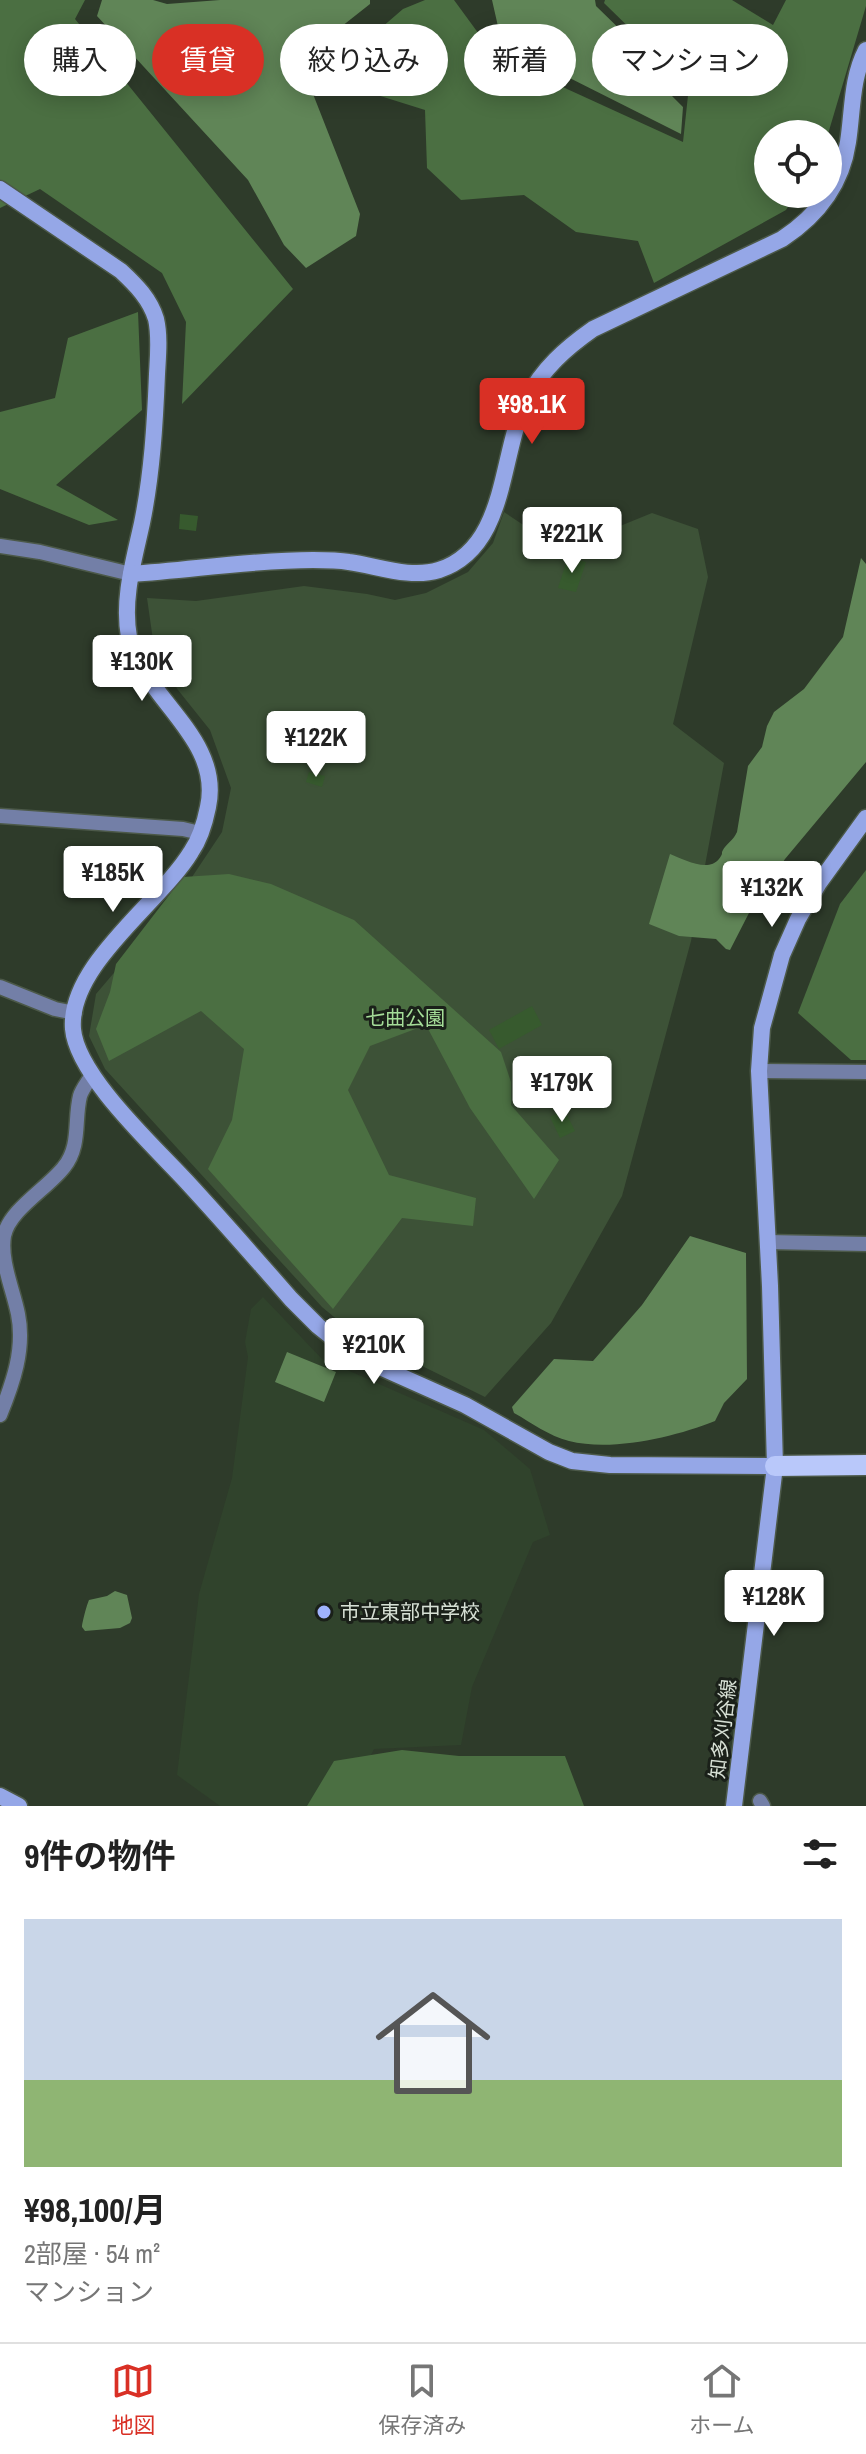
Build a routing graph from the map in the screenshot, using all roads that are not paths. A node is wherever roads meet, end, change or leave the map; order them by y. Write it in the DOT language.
graph roads {
  1 [pos="866,50"];
  2 [pos="0,189"];
  3 [pos="0,546"];
  4 [pos="131,574"];
  5 [pos="0,816"];
  6 [pos="866,818"];
  7 [pos="200,833"];
  8 [pos="0,987"];
  9 [pos="75,1013"];
  10 [pos="759,1071"];
  11 [pos="866,1072"];
  12 [pos="92,1075"];
  13 [pos="768,1242"];
  14 [pos="866,1244"];
  15 [pos="0,1415"];
  16 [pos="866,1465"];
  17 [pos="775,1466"];
  18 [pos="0,1796"];
  19 [pos="19,1806"];
  20 [pos="734,1806"];
  1 -- 4 [label="street"];
  2 -- 4 [label="street"];
  3 -- 4 [label="street"];
  4 -- 7 [label="street"];
  5 -- 7 [label="street"];
  6 -- 10 [label="street, 知多刈谷線"];
  7 -- 9 [label="street"];
  8 -- 9 [label="street"];
  9 -- 12 [label="street"];
  10 -- 11 [label="street"];
  10 -- 13 [label="street, 知多刈谷線"];
  12 -- 15 [label="street"];
  12 -- 17 [label="street"];
  13 -- 14 [label="street"];
  13 -- 17 [label="street, 知多刈谷線"];
  16 -- 17 [label="main road"];
  17 -- 20 [label="street, 知多刈谷線"];
  18 -- 19 [label="street"];
}
